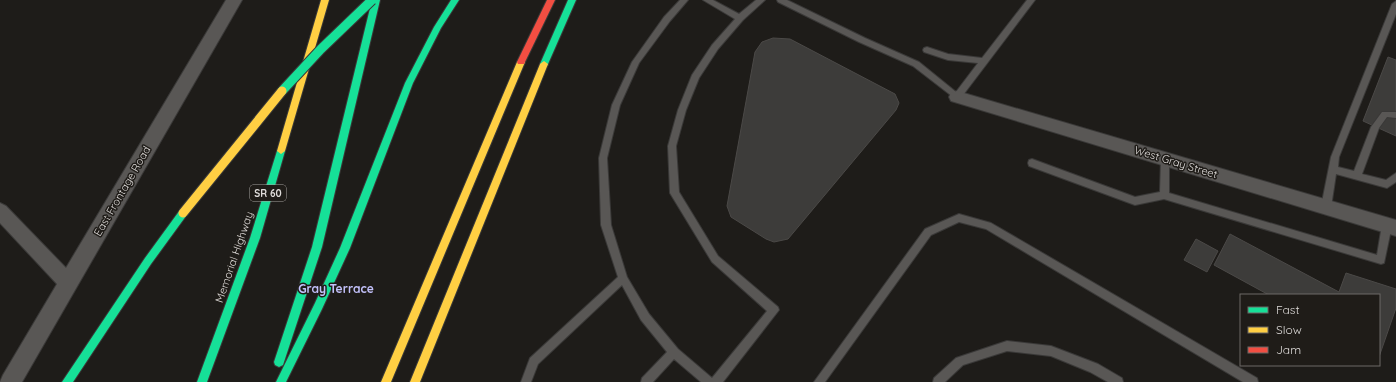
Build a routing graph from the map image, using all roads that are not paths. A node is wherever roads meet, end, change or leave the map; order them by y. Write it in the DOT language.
graph roads {
  1 [pos="234,0"];
  2 [pos="325,0"];
  3 [pos="372,0"];
  4 [pos="376,0"];
  5 [pos="455,0"];
  6 [pos="551,0"];
  7 [pos="572,0"];
  8 [pos="684,0"];
  9 [pos="707,0"];
  10 [pos="761,0"];
  11 [pos="781,0"];
  12 [pos="1031,0"];
  13 [pos="1396,4"];
  14 [pos="740,18"];
  15 [pos="927,50"];
  16 [pos="984,61"];
  17 [pos="957,97"];
  18 [pos="1396,115"];
  19 [pos="1165,158"];
  20 [pos="1032,163"];
  21 [pos="1333,169"];
  22 [pos="1357,176"];
  23 [pos="1396,177"];
  24 [pos="1164,195"];
  25 [pos="1326,207"];
  26 [pos="0,211"];
  27 [pos="1392,226"];
  28 [pos="623,278"];
  29 [pos="68,282"];
  30 [pos="674,352"];
  31 [pos="274,375"];
  32 [pos="1236,378"];
  33 [pos="10,382"];
  34 [pos="67,382"];
  35 [pos="202,382"];
  36 [pos="281,382"];
  37 [pos="386,382"];
  38 [pos="415,382"];
  39 [pos="526,382"];
  40 [pos="646,382"];
  41 [pos="709,382"];
  42 [pos="716,382"];
  43 [pos="819,382"];
  44 [pos="938,382"];
  45 [pos="1118,382"];
  46 [pos="1253,382"];
  1 -- 29 [label="street, East Frontage Road"];
  2 -- 35 [label="highway, Memorial Highway / SR 60"];
  3 -- 34 [label="highway, bridge"];
  4 -- 31 [label="highway"];
  5 -- 36 [label="highway"];
  6 -- 37 [label="highway"];
  7 -- 38 [label="highway"];
  8 -- 28 [label="lane"];
  9 -- 14 [label="lane"];
  10 -- 14 [label="lane"];
  11 -- 17 [label="lane"];
  12 -- 16 [label="lane"];
  13 -- 21 [label="lane"];
  14 -- 42 [label="lane"];
  15 -- 16 [label="lane"];
  16 -- 17 [label="lane"];
  17 -- 19 [label="street, West Gray Street"];
  18 -- 22 [label="lane"];
  19 -- 24 [label="lane"];
  19 -- 25 [label="street, West Gray Street"];
  20 -- 24 [label="lane"];
  21 -- 22 [label="lane"];
  21 -- 25 [label="lane"];
  22 -- 23 [label="lane"];
  24 -- 27 [label="lane"];
  25 -- 27 [label="street, West Gray Street"];
  26 -- 29 [label="street"];
  28 -- 30 [label="lane"];
  28 -- 39 [label="lane"];
  29 -- 33 [label="street, East Frontage Road"];
  30 -- 40 [label="lane"];
  30 -- 41 [label="lane"];
  32 -- 43 [label="lane"];
  32 -- 46 [label="lane"];
  44 -- 45 [label="lane"];
}
